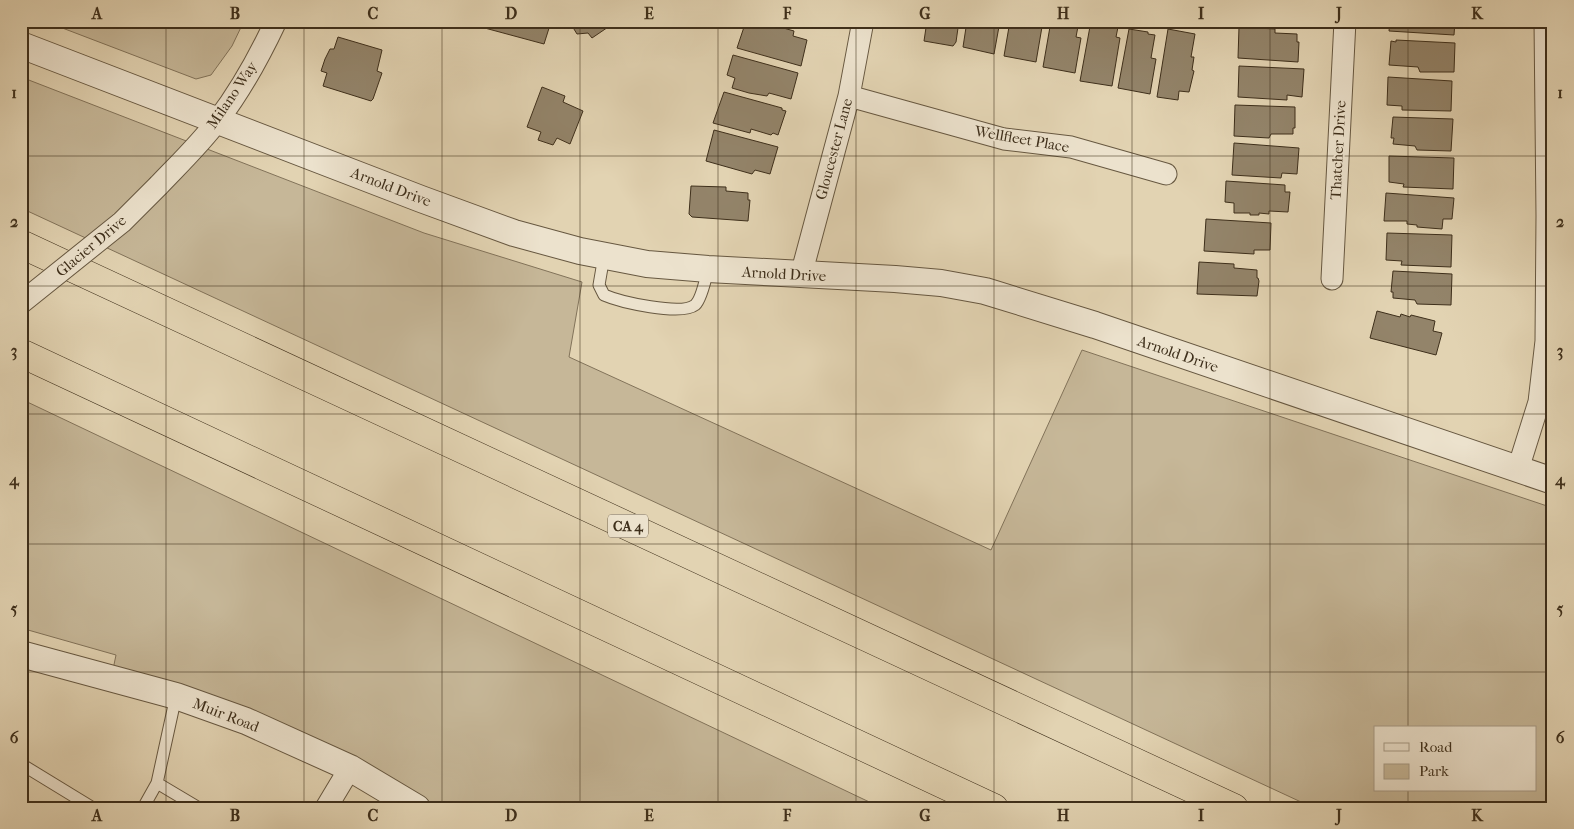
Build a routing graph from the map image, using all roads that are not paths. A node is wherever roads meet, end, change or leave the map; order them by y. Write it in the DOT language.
graph roads {
  1 [pos="276,21"];
  2 [pos="863,21"];
  3 [pos="1345,21"];
  4 [pos="1545,21"];
  5 [pos="21,45"];
  6 [pos="849,96"];
  7 [pos="217,122"];
  8 [pos="1166,174"];
  9 [pos="159,185"];
  10 [pos="1550,216"];
  11 [pos="21,244"];
  12 [pos="604,256"];
  13 [pos="708,269"];
  14 [pos="801,275"];
  15 [pos="1332,279"];
  16 [pos="21,303"];
  17 [pos="21,353"];
  18 [pos="1518,469"];
  19 [pos="1553,481"];
  20 [pos="21,654"];
  21 [pos="176,696"];
  22 [pos="21,764"];
  23 [pos="350,768"];
  24 [pos="157,783"];
  25 [pos="93,808"];
  26 [pos="143,808"];
  27 [pos="199,808"];
  28 [pos="326,808"];
  29 [pos="417,808"];
  30 [pos="994,808"];
  31 [pos="1234,808"];
  1 -- 7 [label="street, Milano Way"];
  2 -- 6 [label="street, Gloucester Lane"];
  3 -- 15 [label="street, Thatcher Drive"];
  4 -- 10 [label="street"];
  5 -- 7 [label="street, Arnold Drive"];
  6 -- 8 [label="street, Wellfleet Place"];
  6 -- 14 [label="street, Gloucester Lane"];
  7 -- 9 [label="street, Milano Way"];
  7 -- 12 [label="street, Arnold Drive"];
  9 -- 16 [label="street, Glacier Drive, bridge"];
  10 -- 18 [label="street"];
  11 -- 31 [label="highway, CA 4"];
  12 -- 13 [label="street, Arnold Drive"];
  12 -- 13 [label="lane"];
  13 -- 14 [label="street, Arnold Drive"];
  14 -- 18 [label="street, Arnold Drive"];
  17 -- 30 [label="highway"];
  18 -- 19 [label="street, Arnold Drive"];
  20 -- 21 [label="street, Muir Road"];
  21 -- 23 [label="street, Muir Road"];
  21 -- 24 [label="lane"];
  22 -- 25 [label="lane"];
  23 -- 28 [label="street"];
  23 -- 29 [label="street, Muir Road"];
  24 -- 26 [label="lane"];
  24 -- 27 [label="lane"];
}
